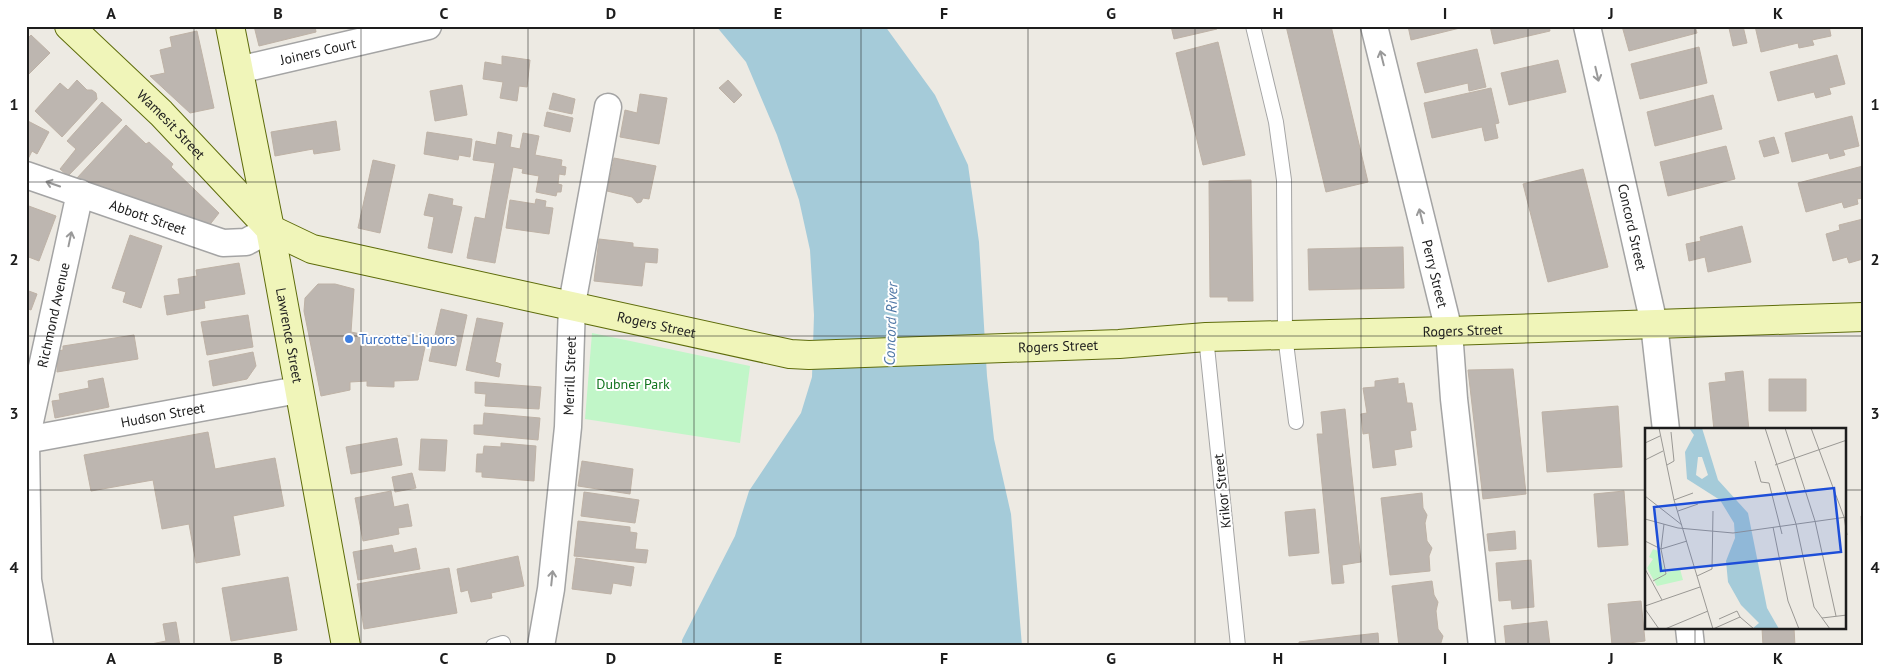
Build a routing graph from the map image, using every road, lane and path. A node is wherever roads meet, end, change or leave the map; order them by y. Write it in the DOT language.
graph roads {
  1 [pos="69,26"];
  2 [pos="230,26"];
  3 [pos="428,26"];
  4 [pos="1254,26"];
  5 [pos="1374,26"];
  6 [pos="1586,26"];
  7 [pos="238,70"];
  8 [pos="608,107"];
  9 [pos="26,175"];
  10 [pos="80,193"];
  11 [pos="270,229"];
  12 [pos="572,304"];
  13 [pos="1863,317"];
  14 [pos="1654,324"];
  15 [pos="1449,331"];
  16 [pos="1284,335"];
  17 [pos="1206,336"];
  18 [pos="298,390"];
  19 [pos="1296,422"];
  20 [pos="1666,428"];
  21 [pos="26,440"];
  22 [pos="1690,630"];
  23 [pos="40,646"];
  24 [pos="346,646"];
  25 [pos="541,646"];
  26 [pos="1238,646"];
  27 [pos="1482,646"];
  28 [pos="1692,646"];
  1 -- 11 [label="street, Wamesit Street"];
  2 -- 7 [label="street, Lawrence Street"];
  3 -- 7 [label="street, Joiners Court"];
  4 -- 16 [label="lane"];
  15 -- 5 [label="street, Perry Street, one-way"];
  6 -- 14 [label="street, Concord Street, one-way"];
  7 -- 11 [label="street, Lawrence Street"];
  8 -- 12 [label="street, Merrill Street"];
  10 -- 9 [label="street, Abbott Street, one-way"];
  10 -- 11 [label="street, Abbott Street"];
  21 -- 10 [label="street, Richmond Avenue, one-way"];
  11 -- 12 [label="street, Rogers Street"];
  11 -- 18 [label="street, Lawrence Street"];
  12 -- 17 [label="street, Rogers Street"];
  25 -- 12 [label="street, Merrill Street, one-way"];
  13 -- 14 [label="street, Rogers Street"];
  14 -- 15 [label="street, Rogers Street"];
  14 -- 20 [label="street, Concord Street"];
  15 -- 16 [label="street, Rogers Street"];
  15 -- 27 [label="street, Perry Street"];
  16 -- 17 [label="street, Rogers Street"];
  16 -- 19 [label="lane"];
  17 -- 26 [label="lane, Krikor Street"];
  18 -- 21 [label="street, Hudson Street"];
  18 -- 24 [label="street, Lawrence Street"];
  21 -- 23 [label="street, Richmond Avenue"];
  22 -- 28 [label="street"];
}
